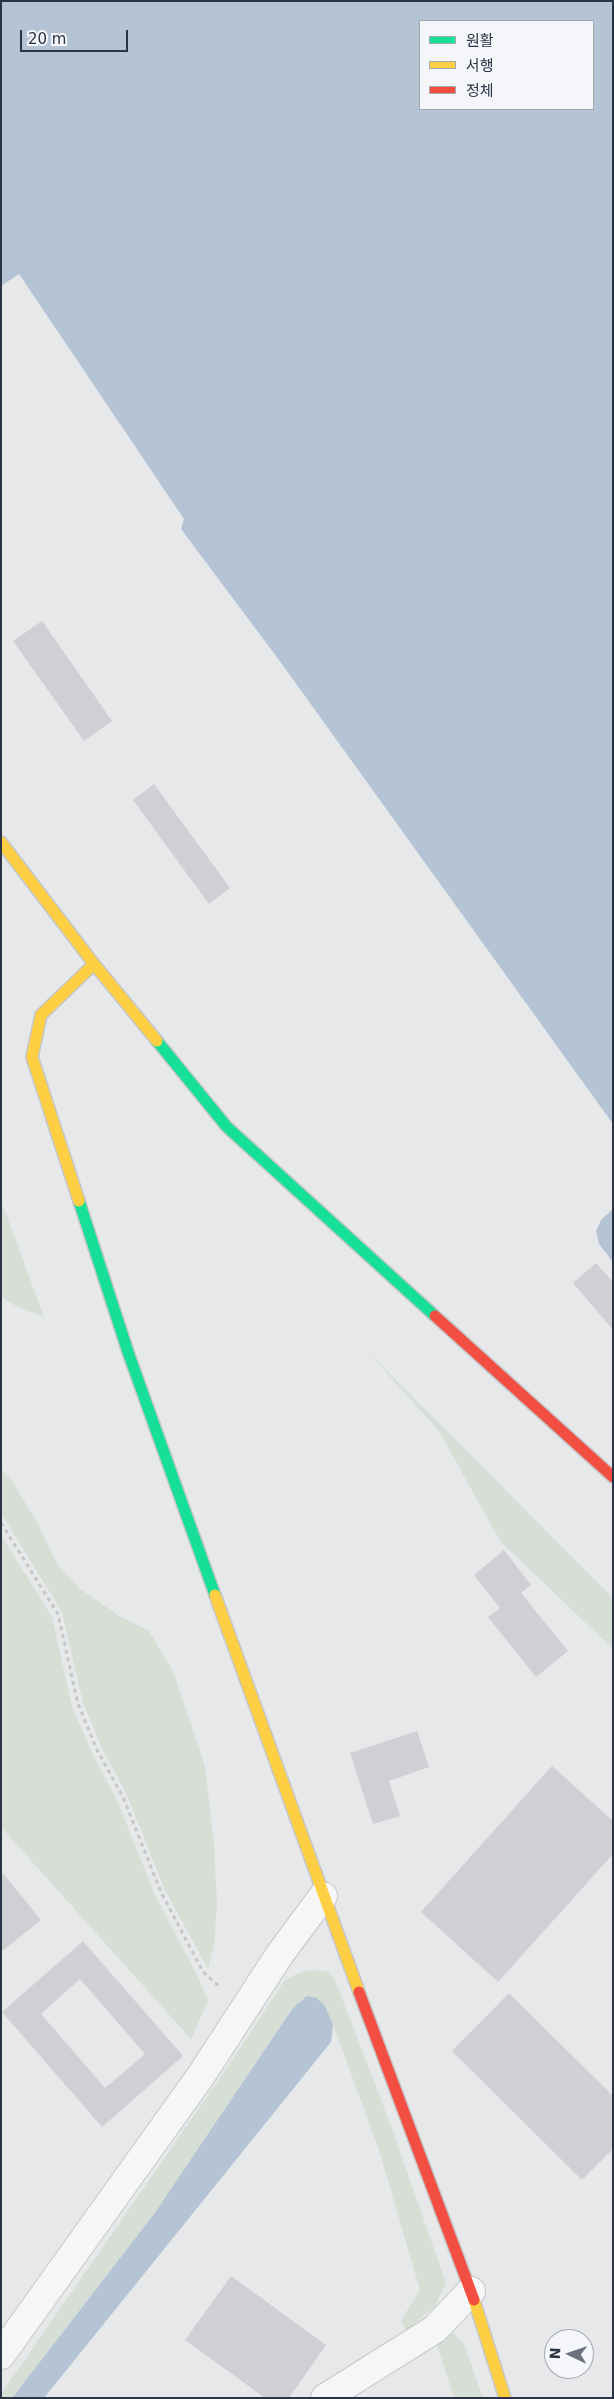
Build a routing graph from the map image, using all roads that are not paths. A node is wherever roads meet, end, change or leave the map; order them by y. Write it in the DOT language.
graph roads {
  1 [pos="1,842"];
  2 [pos="94,964"];
  3 [pos="613,1477"];
  4 [pos="323,1896"];
  5 [pos="471,2291"];
  6 [pos="1,2355"];
  7 [pos="325,2398"];
  8 [pos="505,2398"];
  1 -- 2 [label="main road"];
  2 -- 3 [label="main road"];
  2 -- 4 [label="main road"];
  4 -- 5 [label="main road"];
  4 -- 6 [label="street"];
  5 -- 7 [label="street"];
  5 -- 8 [label="main road"];
}
